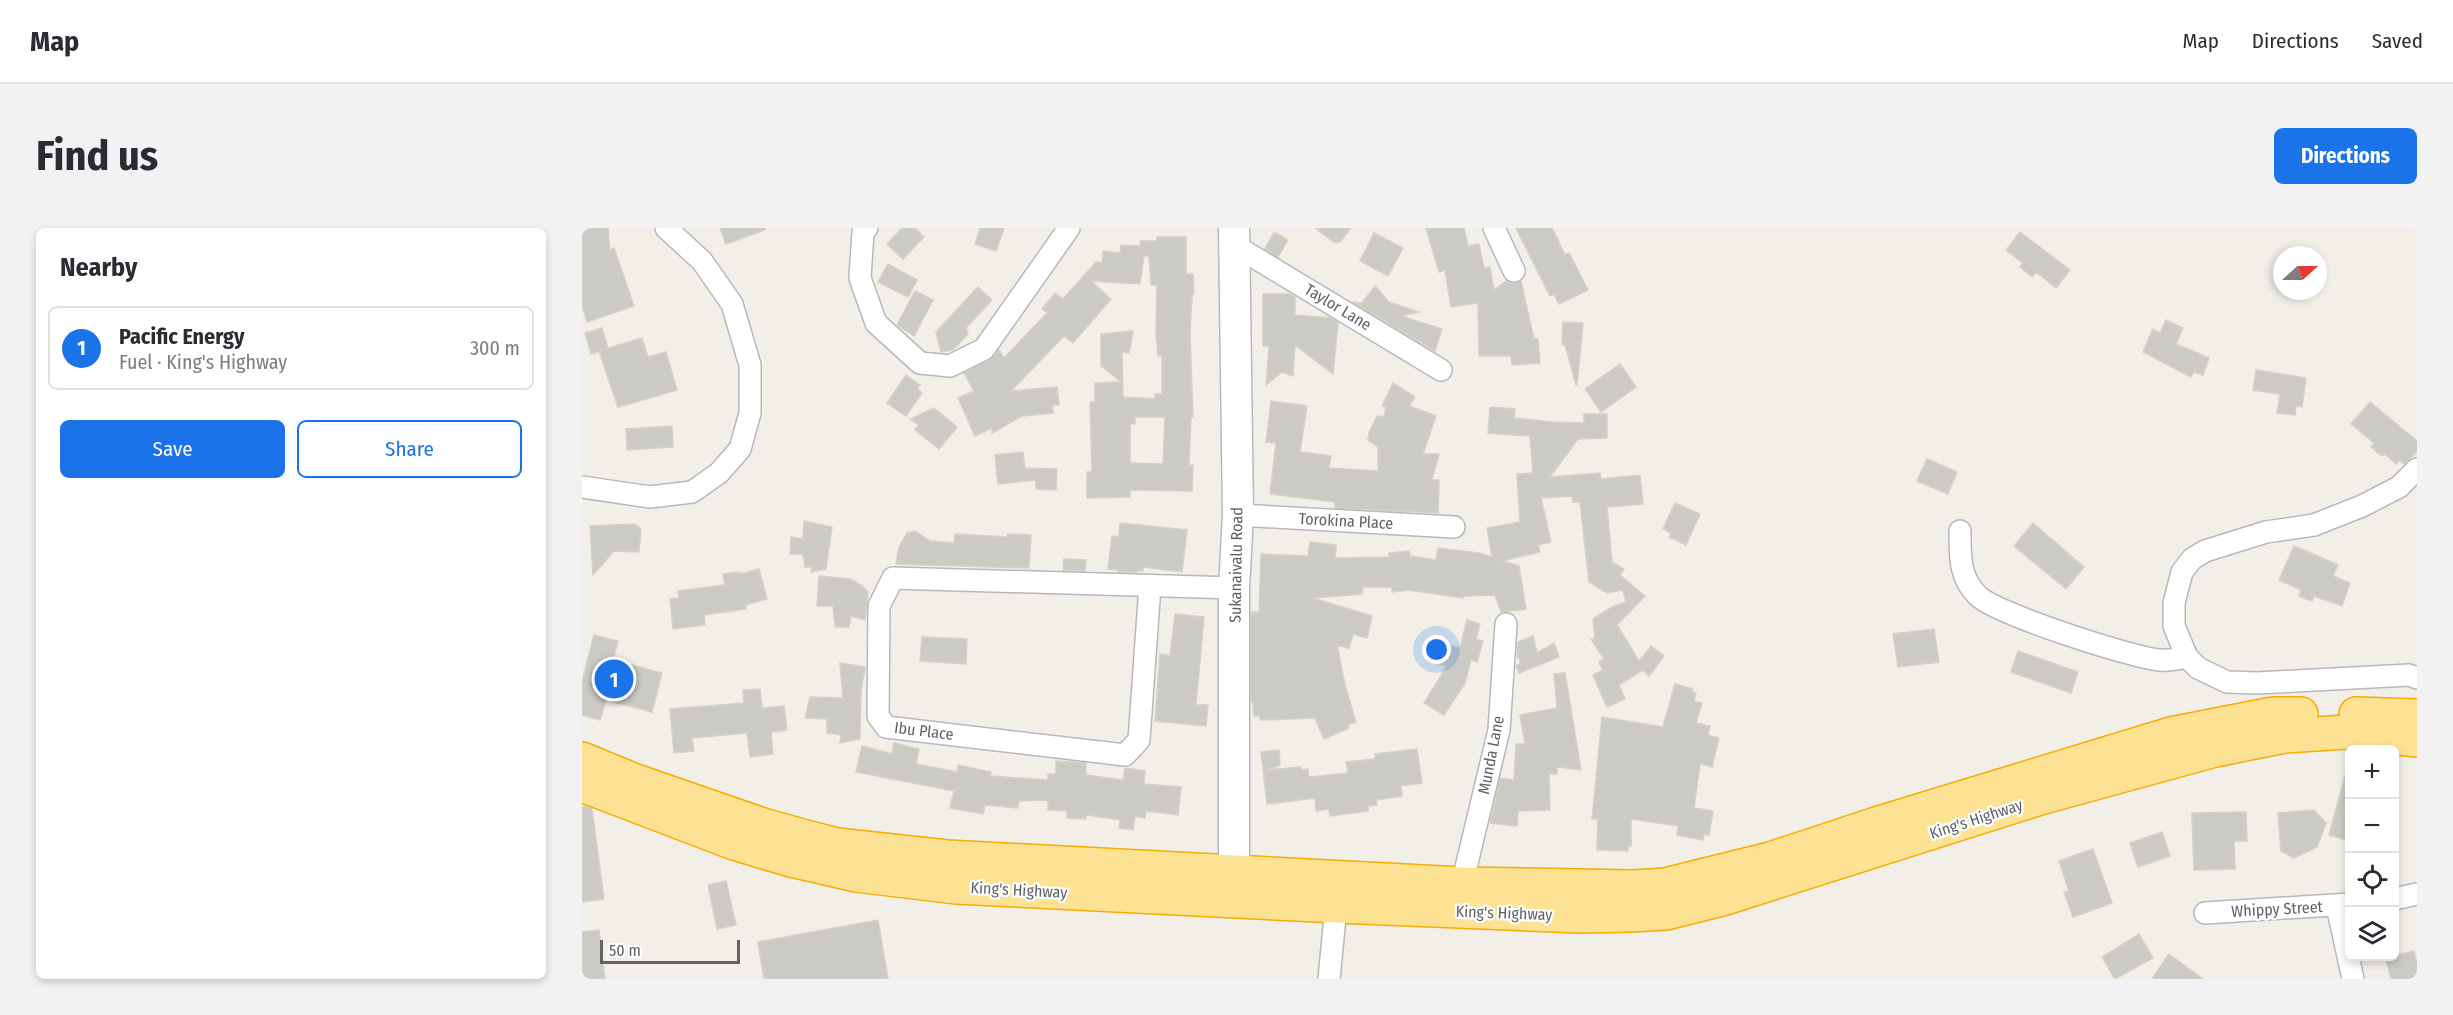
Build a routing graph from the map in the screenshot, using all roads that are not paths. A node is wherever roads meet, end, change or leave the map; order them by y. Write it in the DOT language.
graph roads {
  1 [pos="666,228"];
  2 [pos="867,228"];
  3 [pos="1494,228"];
  4 [pos="1063,229"];
  5 [pos="1234,237"];
  6 [pos="1514,271"];
  7 [pos="1441,370"];
  8 [pos="2417,469"];
  9 [pos="582,487"];
  10 [pos="1238,515"];
  11 [pos="1454,526"];
  12 [pos="1960,531"];
  13 [pos="1150,586"];
  14 [pos="1234,588"];
  15 [pos="1506,624"];
  16 [pos="2187,657"];
  17 [pos="2417,678"];
  18 [pos="2417,716"];
  19 [pos="2417,740"];
  20 [pos="582,759"];
  21 [pos="582,785"];
  22 [pos="1462,884"];
  23 [pos="1234,886"];
  24 [pos="1337,892"];
  25 [pos="2417,894"];
  26 [pos="2399,898"];
  27 [pos="2343,905"];
  28 [pos="2205,913"];
  29 [pos="1329,979"];
  30 [pos="2353,979"];
  1 -- 9 [label="street"];
  2 -- 4 [label="street"];
  3 -- 6 [label="street"];
  5 -- 7 [label="street, Taylor Lane"];
  5 -- 10 [label="main road, Sukanaivalu Road"];
  8 -- 16 [label="street"];
  10 -- 11 [label="street, Torokina Place"];
  10 -- 14 [label="main road, Sukanaivalu Road"];
  12 -- 16 [label="street"];
  13 -- 13 [label="street, Ibu Place"];
  13 -- 14 [label="street, Ibu Place"];
  14 -- 23 [label="main road, Sukanaivalu Road"];
  15 -- 22 [label="street, Munda Lane"];
  16 -- 17 [label="street"];
  18 -- 22 [label="highway, King's Highway"];
  19 -- 24 [label="highway, King's Highway"];
  20 -- 23 [label="highway, King's Highway"];
  21 -- 23 [label="highway, King's Highway"];
  22 -- 24 [label="highway, King's Highway"];
  23 -- 24 [label="highway, King's Highway"];
  24 -- 29 [label="street"];
  25 -- 26 [label="street"];
  27 -- 28 [label="street, Whippy Street"];
  27 -- 30 [label="street"];
}
